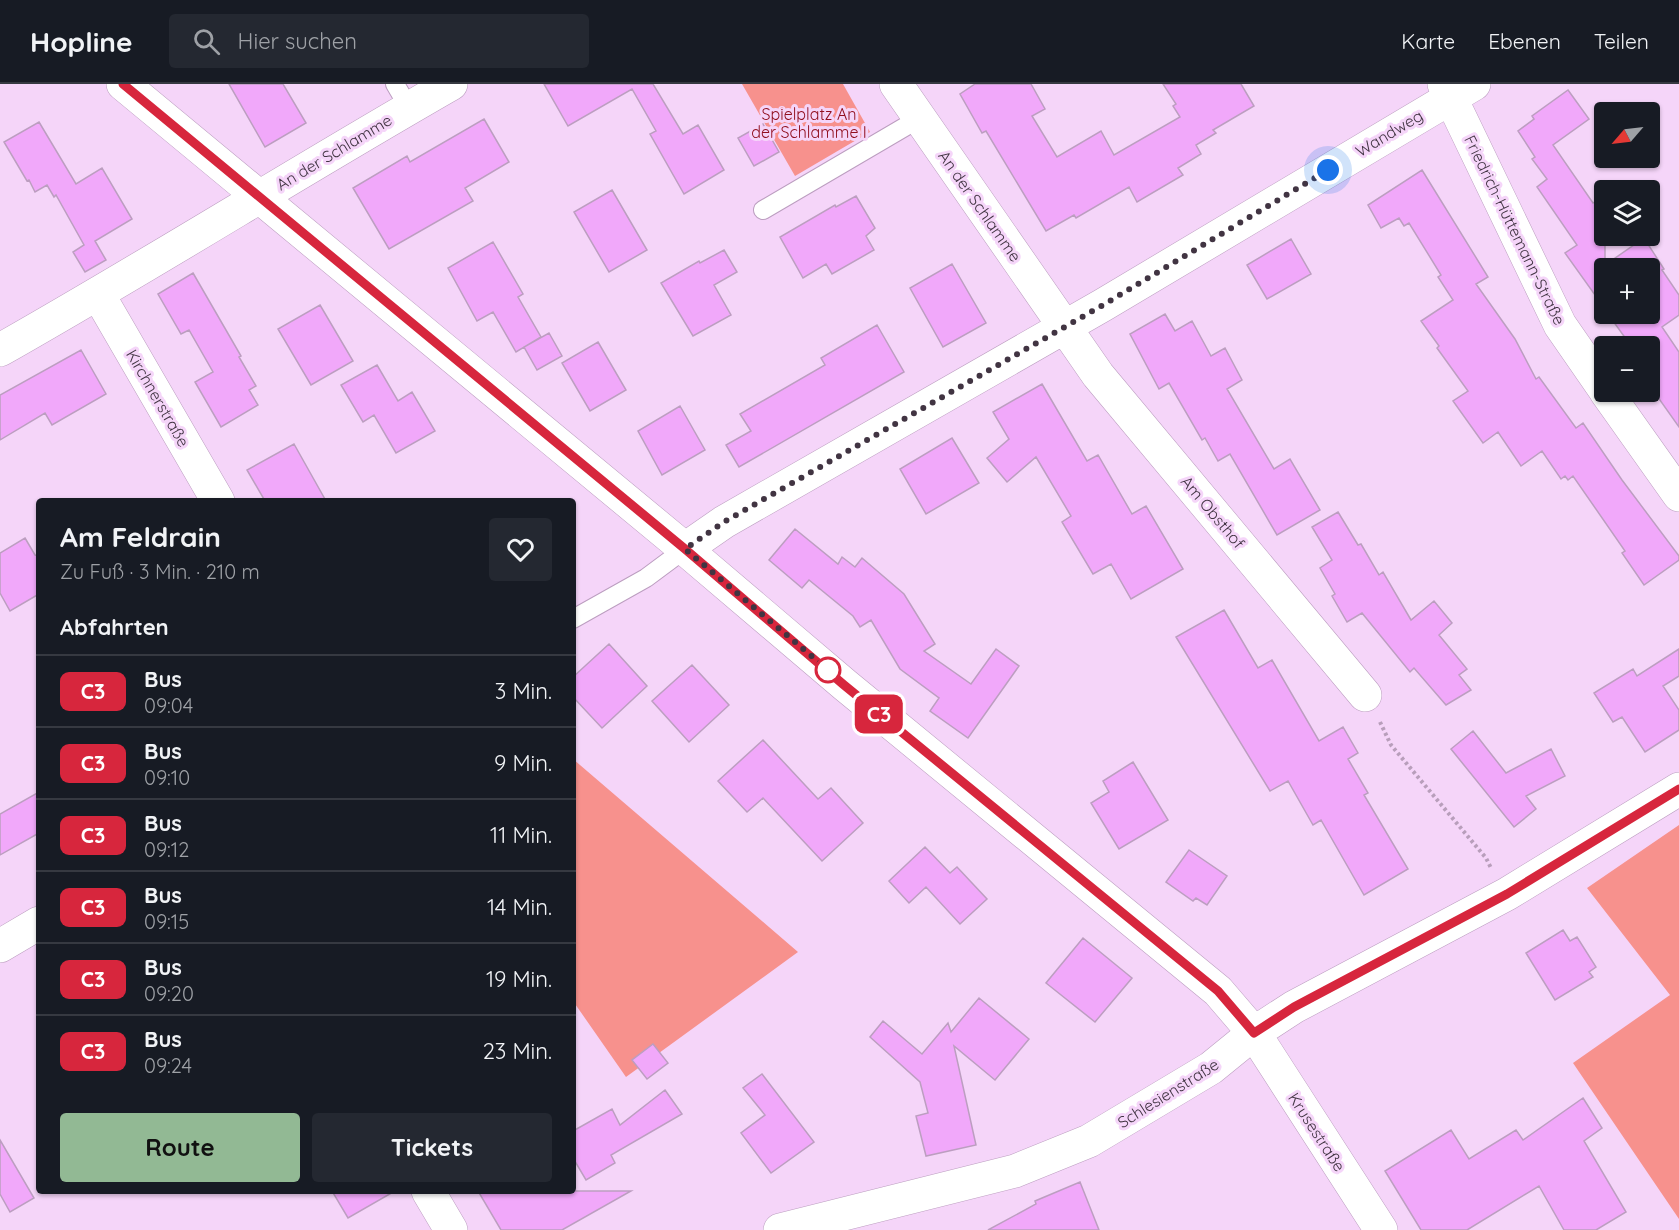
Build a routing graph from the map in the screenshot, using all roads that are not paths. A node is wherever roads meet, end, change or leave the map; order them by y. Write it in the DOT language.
graph roads {
  1 [pos="123,84"];
  2 [pos="451,84"];
  3 [pos="896,84"];
  4 [pos="1456,88"];
  5 [pos="402,96"];
  6 [pos="920,118"];
  7 [pos="260,196"];
  8 [pos="764,210"];
  9 [pos="98,294"];
  10 [pos="1065,327"];
  11 [pos="0,350"];
  12 [pos="1594,374"];
  13 [pos="1614,402"];
  14 [pos="1679,495"];
  15 [pos="216,498"];
  16 [pos="685,549"];
  17 [pos="576,617"];
  18 [pos="1365,695"];
  19 [pos="1679,789"];
  20 [pos="36,926"];
  21 [pos="0,946"];
  22 [pos="1254,1033"];
  23 [pos="430,1194"];
  24 [pos="823,1225"];
  25 [pos="451,1230"];
  26 [pos="780,1230"];
  27 [pos="1381,1230"];
  1 -- 7 [label="street, Krusestraße"];
  2 -- 5 [label="street, An der Schlamme"];
  3 -- 6 [label="street, An der Schlamme"];
  4 -- 10 [label="street, Wandweg"];
  4 -- 12 [label="street, Friedrich-Hüttemann-Straße"];
  5 -- 7 [label="street, An der Schlamme"];
  6 -- 8 [label="lane"];
  6 -- 10 [label="street, An der Schlamme"];
  7 -- 9 [label="street"];
  7 -- 16 [label="street, Krusestraße"];
  9 -- 11 [label="street"];
  9 -- 15 [label="street, Kirchnerstraße"];
  10 -- 16 [label="street, Wandweg"];
  10 -- 18 [label="street, Am Obsthof"];
  13 -- 14 [label="street, Friedrich-Hüttemann-Straße"];
  16 -- 17 [label="lane"];
  16 -- 22 [label="street, Krusestraße"];
  19 -- 22 [label="street, Schlesienstraße"];
  20 -- 21 [label="street"];
  22 -- 24 [label="street, Schlesienstraße"];
  22 -- 27 [label="street, Krusestraße"];
  23 -- 25 [label="street"];
  24 -- 26 [label="street, Schlesienstraße"];
}
